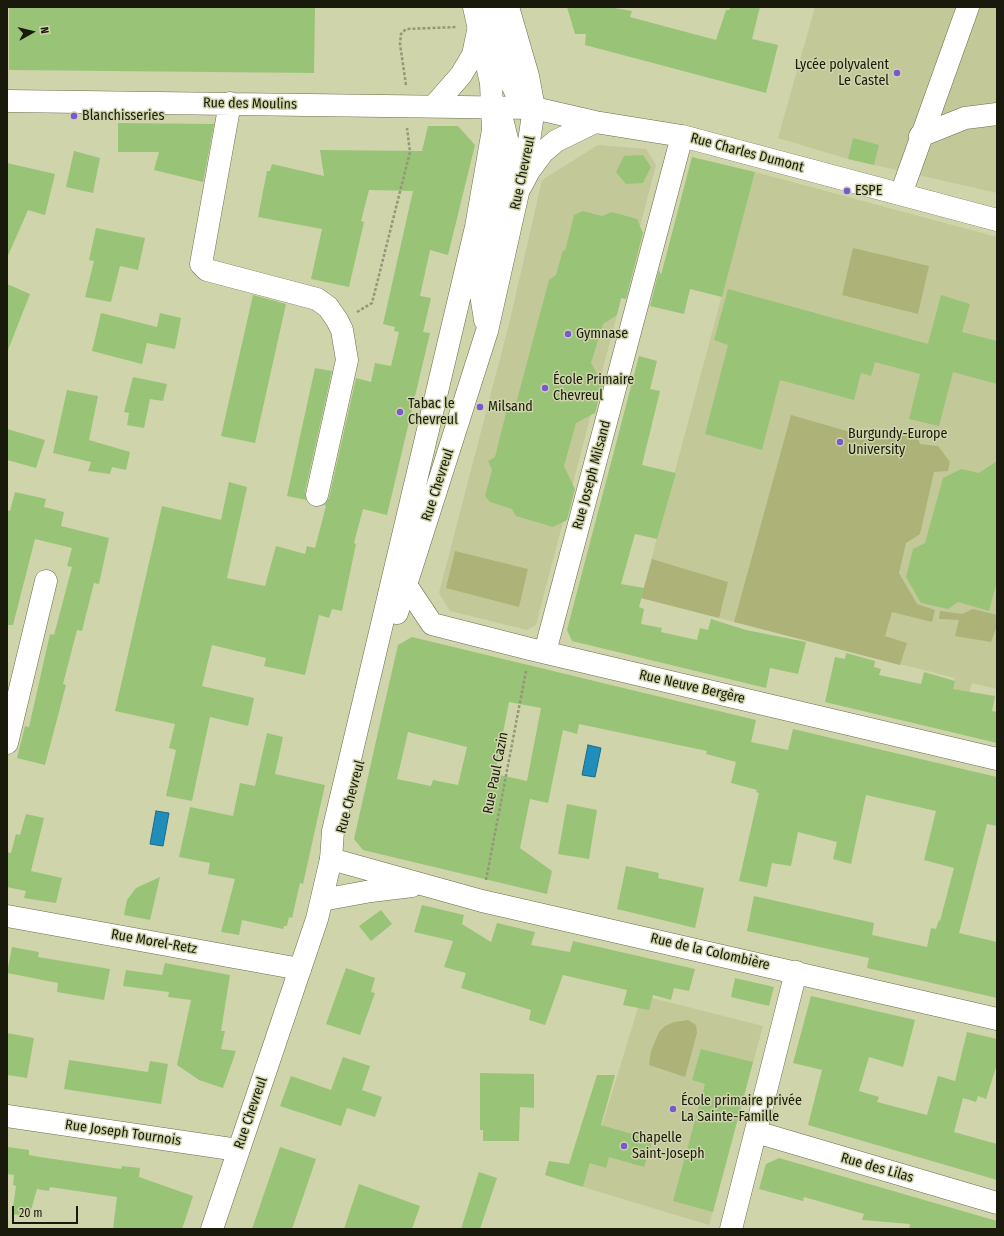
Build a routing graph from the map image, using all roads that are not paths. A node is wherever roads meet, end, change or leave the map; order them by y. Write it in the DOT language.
graph roads {
  1 [pos="490,7"];
  2 [pos="508,7"];
  3 [pos="968,7"];
  4 [pos="476,16"];
  5 [pos="7,102"];
  6 [pos="230,103"];
  7 [pos="434,106"];
  8 [pos="493,107"];
  9 [pos="534,108"];
  10 [pos="997,114"];
  11 [pos="595,122"];
  12 [pos="682,136"];
  13 [pos="920,136"];
  14 [pos="520,188"];
  15 [pos="902,194"];
  16 [pos="997,220"];
  17 [pos="487,331"];
  18 [pos="317,495"];
  19 [pos="46,581"];
  20 [pos="406,585"];
  21 [pos="538,650"];
  22 [pos="7,743"];
  23 [pos="997,759"];
  24 [pos="331,859"];
  25 [pos="424,886"];
  26 [pos="322,900"];
  27 [pos="7,916"];
  28 [pos="300,969"];
  29 [pos="796,972"];
  30 [pos="997,1019"];
  31 [pos="7,1116"];
  32 [pos="756,1132"];
  33 [pos="238,1150"];
  34 [pos="997,1203"];
  35 [pos="212,1229"];
  36 [pos="731,1229"];
  1 -- 9 [label="street"];
  2 -- 9 [label="street"];
  3 -- 13 [label="street"];
  4 -- 7 [label="street"];
  4 -- 8 [label="street, Rue Chevreul"];
  5 -- 6 [label="street, Rue des Moulins"];
  6 -- 7 [label="street, Rue des Moulins"];
  6 -- 18 [label="street"];
  7 -- 8 [label="street, Rue des Moulins"];
  8 -- 9 [label="street, Rue Charles Dumont"];
  8 -- 17 [label="street"];
  8 -- 24 [label="street, Rue Chevreul"];
  9 -- 11 [label="street, Rue Charles Dumont"];
  9 -- 14 [label="street, Rue Chevreul"];
  10 -- 13 [label="street"];
  11 -- 12 [label="street, Rue Charles Dumont"];
  11 -- 14 [label="street"];
  12 -- 15 [label="street, Rue Charles Dumont"];
  12 -- 21 [label="street, Rue Joseph Milsand"];
  13 -- 15 [label="street"];
  14 -- 17 [label="street, Rue Chevreul"];
  15 -- 16 [label="street, Rue Charles Dumont"];
  17 -- 20 [label="street, Rue Chevreul"];
  19 -- 22 [label="street"];
  20 -- 21 [label="street, Rue Neuve Bergère"];
  20 -- 24 [label="street, Rue Chevreul"];
  21 -- 23 [label="street, Rue Neuve Bergère"];
  24 -- 25 [label="street, Rue de la Colombière"];
  24 -- 26 [label="street, Rue Chevreul"];
  25 -- 26 [label="street, Rue de la Colombière"];
  25 -- 29 [label="street, Rue de la Colombière"];
  26 -- 28 [label="street, Rue Chevreul"];
  27 -- 28 [label="street, Rue Morel-Retz"];
  28 -- 33 [label="street, Rue Chevreul"];
  29 -- 30 [label="street, Rue de la Colombière"];
  29 -- 32 [label="street"];
  31 -- 33 [label="street, Rue Joseph Tournois"];
  32 -- 34 [label="street, Rue des Lilas"];
  32 -- 36 [label="street"];
  33 -- 35 [label="street, Rue Chevreul"];
}
